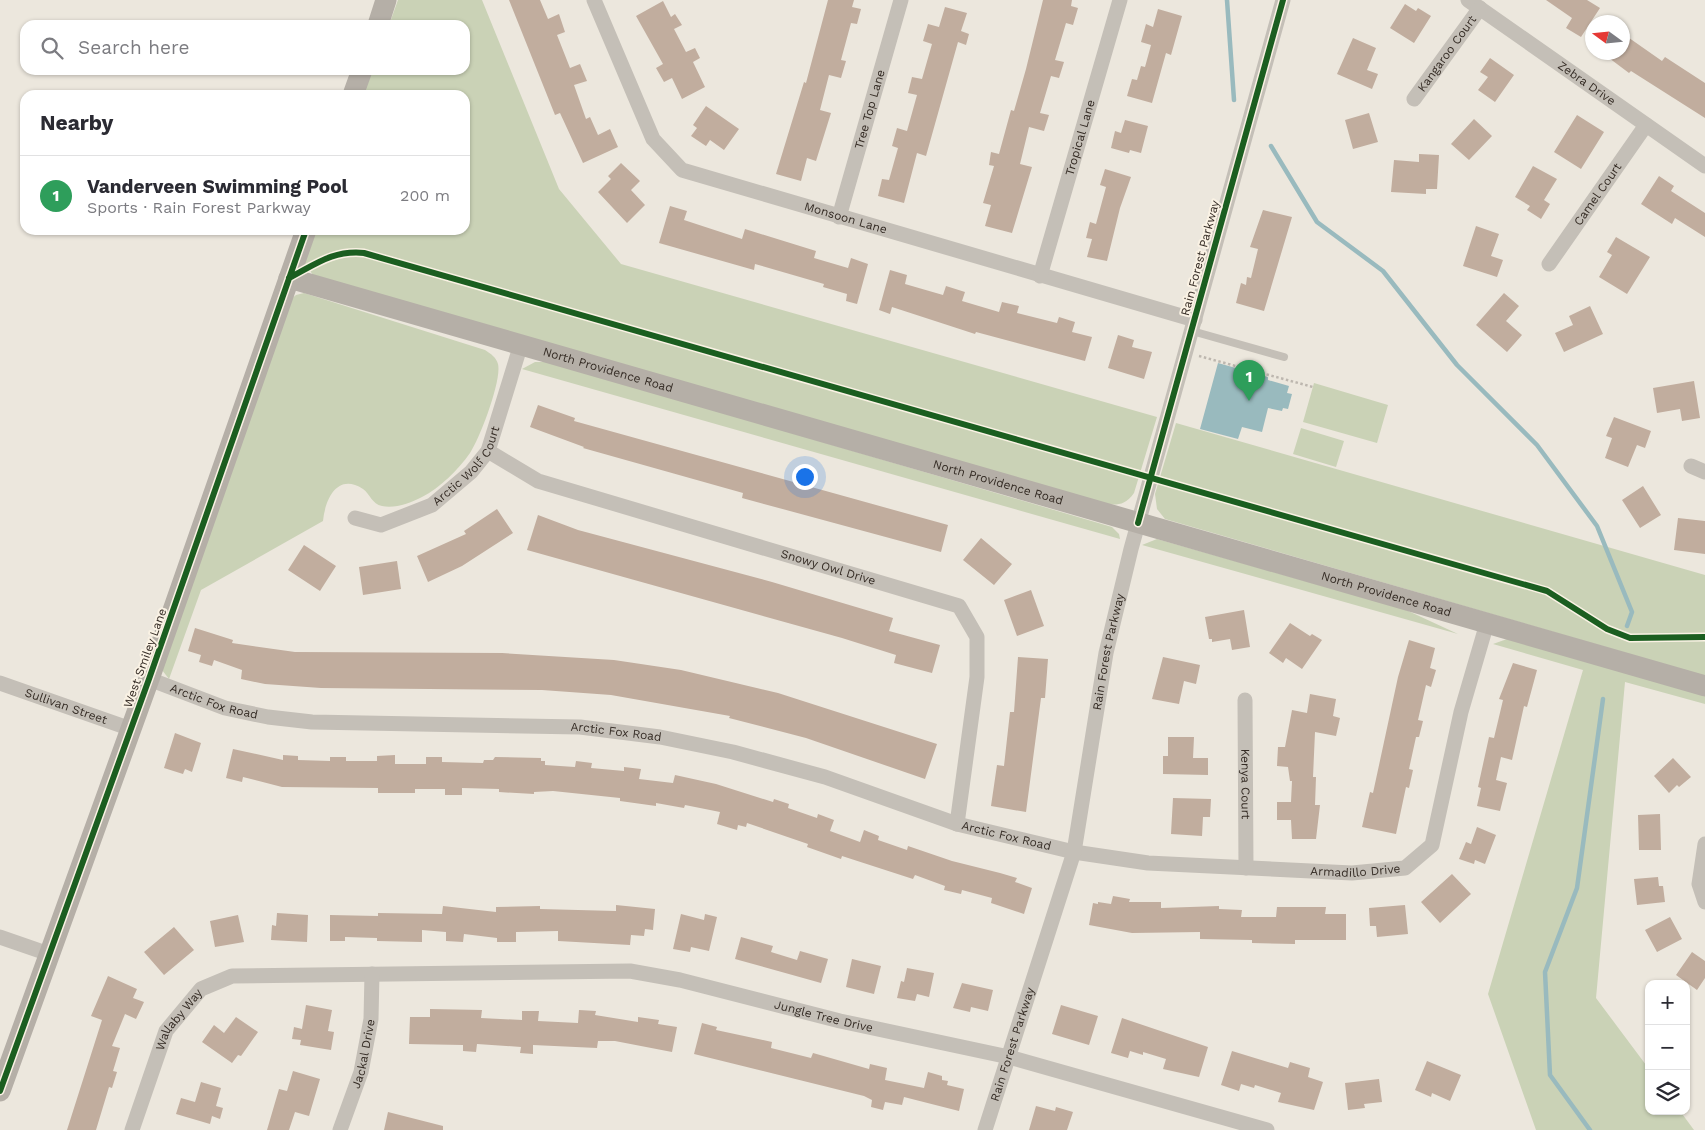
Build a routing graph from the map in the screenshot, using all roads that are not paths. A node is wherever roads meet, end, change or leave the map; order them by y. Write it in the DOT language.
graph roads {
  1 [pos="386,0"];
  2 [pos="594,0"];
  3 [pos="901,0"];
  4 [pos="1120,0"];
  5 [pos="1283,0"];
  6 [pos="1474,4"];
  7 [pos="380,20"];
  8 [pos="360,75"];
  9 [pos="355,90"];
  10 [pos="1414,99"];
  11 [pos="1646,125"];
  12 [pos="1705,166"];
  13 [pos="840,217"];
  14 [pos="304,235"];
  15 [pos="1550,264"];
  16 [pos="1040,276"];
  17 [pos="289,278"];
  18 [pos="1193,326"];
  19 [pos="521,344"];
  20 [pos="1284,357"];
  21 [pos="488,451"];
  22 [pos="354,518"];
  23 [pos="1138,523"];
  24 [pos="1487,623"];
  25 [pos="149,679"];
  26 [pos="0,683"];
  27 [pos="1705,686"];
  28 [pos="1246,700"];
  29 [pos="131,729"];
  30 [pos="957,824"];
  31 [pos="1705,844"];
  32 [pos="1074,852"];
  33 [pos="1246,868"];
  34 [pos="1705,902"];
  35 [pos="0,937"];
  36 [pos="49,954"];
  37 [pos="372,974"];
  38 [pos="1009,1058"];
  39 [pos="5,1064"];
  40 [pos="0,1091"];
  41 [pos="132,1130"];
  42 [pos="340,1130"];
  43 [pos="985,1130"];
  44 [pos="1266,1130"];
  1 -- 7 [label="street"];
  2 -- 13 [label="street, Monsoon Lane"];
  3 -- 13 [label="street, Tree Top Lane"];
  4 -- 16 [label="street, Tropical Lane"];
  5 -- 18 [label="street, Rain Forest Parkway"];
  6 -- 10 [label="street, Kangaroo Court"];
  6 -- 11 [label="street, Zebra Drive"];
  8 -- 9 [label="street"];
  11 -- 12 [label="street, Zebra Drive"];
  11 -- 15 [label="street, Camel Court"];
  13 -- 16 [label="street, Monsoon Lane"];
  14 -- 17 [label="street, West Smiley Lane"];
  16 -- 18 [label="street, Monsoon Lane"];
  17 -- 19 [label="street, North Providence Road"];
  17 -- 25 [label="street, West Smiley Lane"];
  18 -- 20 [label="lane"];
  18 -- 23 [label="street, Rain Forest Parkway"];
  19 -- 21 [label="street, Arctic Wolf Court"];
  19 -- 23 [label="street, North Providence Road"];
  21 -- 22 [label="street, Arctic Wolf Court"];
  21 -- 30 [label="street, Snowy Owl Drive"];
  23 -- 24 [label="street, North Providence Road"];
  23 -- 32 [label="street, Rain Forest Parkway"];
  24 -- 27 [label="street, North Providence Road"];
  24 -- 33 [label="street, Armadillo Drive"];
  25 -- 29 [label="street, West Smiley Lane"];
  25 -- 30 [label="street, Arctic Fox Road"];
  26 -- 29 [label="street, Sullivan Street"];
  28 -- 33 [label="street, Kenya Court"];
  29 -- 36 [label="street, West Smiley Lane"];
  30 -- 32 [label="street, Arctic Fox Road"];
  31 -- 34 [label="street"];
  32 -- 33 [label="street, Armadillo Drive"];
  32 -- 38 [label="street, Rain Forest Parkway"];
  35 -- 36 [label="street"];
  36 -- 39 [label="street, West Smiley Lane"];
  37 -- 38 [label="street, Jungle Tree Drive"];
  37 -- 41 [label="street, Wallaby Way"];
  37 -- 42 [label="street, Jackal Drive"];
  38 -- 43 [label="street, Rain Forest Parkway"];
  38 -- 44 [label="street, Jungle Tree Drive"];
  39 -- 40 [label="street, West Smiley Lane"];
}
